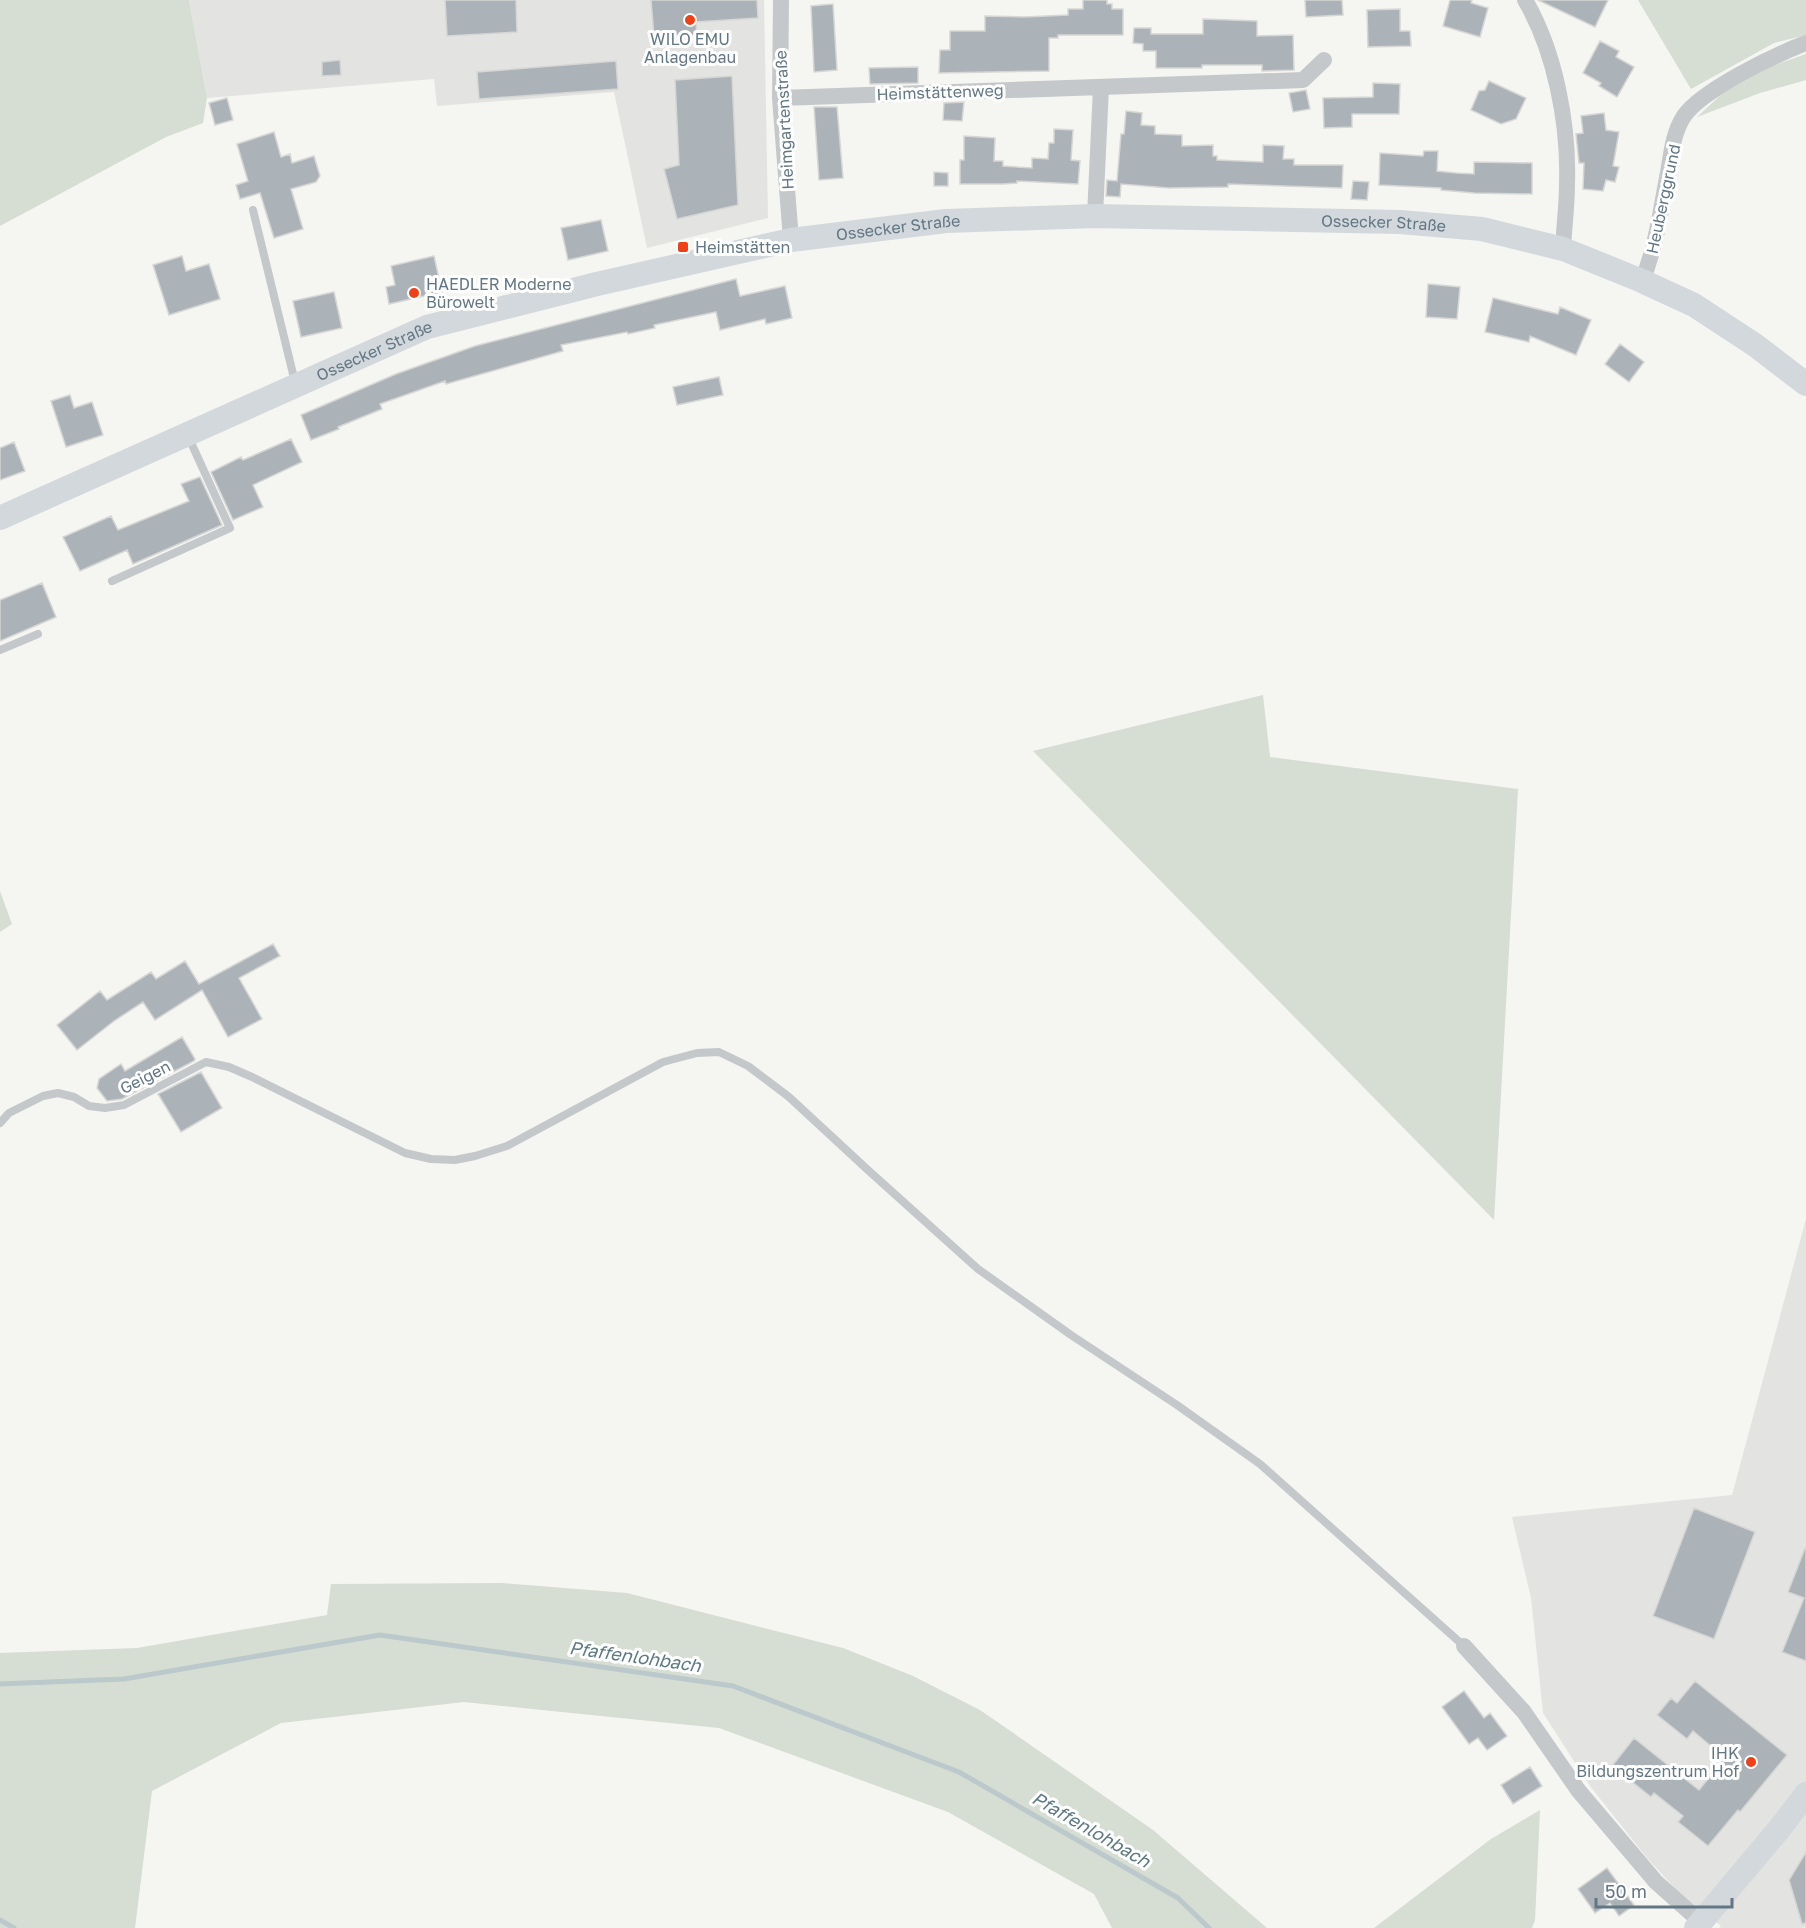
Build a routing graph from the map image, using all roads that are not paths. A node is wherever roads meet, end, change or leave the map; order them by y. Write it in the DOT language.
graph roads {
  1 [pos="781,0"];
  2 [pos="1525,0"];
  3 [pos="1806,43"];
  4 [pos="1324,60"];
  5 [pos="1101,87"];
  6 [pos="780,98"];
  7 [pos="253,210"];
  8 [pos="1095,216"];
  9 [pos="791,240"];
  10 [pos="1563,249"];
  11 [pos="1642,281"];
  12 [pos="1806,384"];
  13 [pos="296,386"];
  14 [pos="188,434"];
  15 [pos="0,518"];
  16 [pos="112,580"];
  17 [pos="38,634"];
  18 [pos="0,650"];
  19 [pos="0,1123"];
  20 [pos="1464,1646"];
  21 [pos="1806,1794"];
  22 [pos="1698,1925"];
  1 -- 6 [label="street, Heimgartenstraße"];
  2 -- 10 [label="street"];
  3 -- 11 [label="street, Heuberggrund"];
  4 -- 5 [label="street, Heimstättenweg"];
  5 -- 6 [label="street, Heimstättenweg"];
  5 -- 8 [label="street"];
  6 -- 9 [label="street, Heimgartenstraße"];
  7 -- 13 [label="lane"];
  8 -- 9 [label="street, Ossecker Straße"];
  8 -- 10 [label="street, Ossecker Straße"];
  9 -- 13 [label="street, Ossecker Straße"];
  10 -- 11 [label="street, Ossecker Straße"];
  11 -- 12 [label="street, Ossecker Straße"];
  13 -- 14 [label="street, Ossecker Straße"];
  14 -- 15 [label="street, Ossecker Straße"];
  14 -- 16 [label="lane"];
  17 -- 18 [label="lane"];
  19 -- 20 [label="lane, Geigen"];
  20 -- 22 [label="street"];
  21 -- 22 [label="street"];
}
